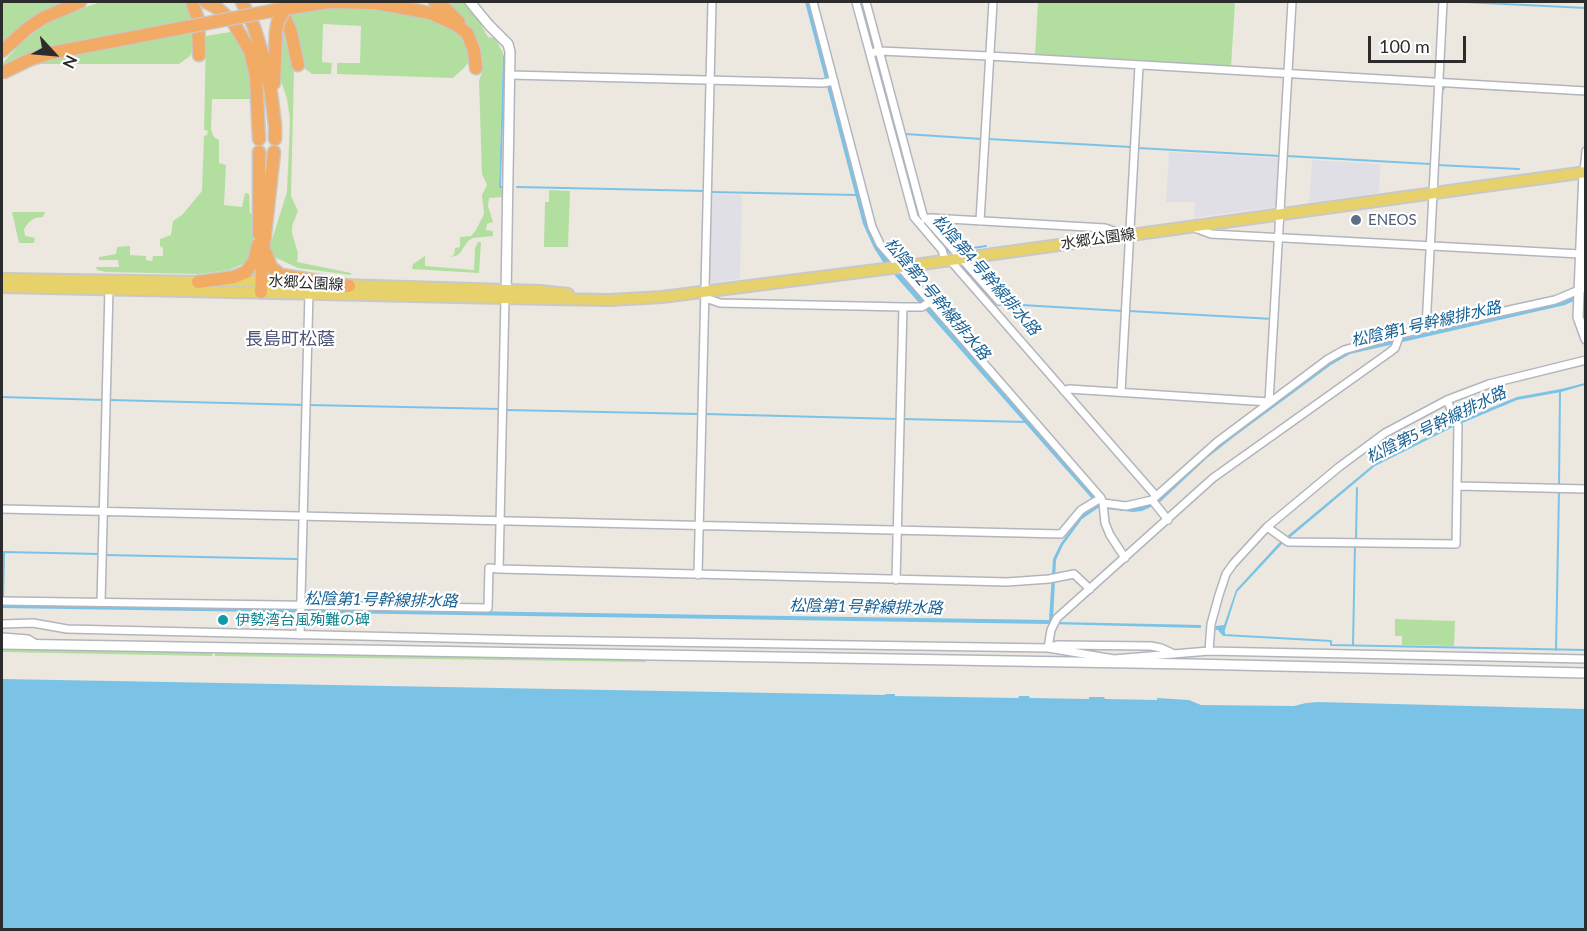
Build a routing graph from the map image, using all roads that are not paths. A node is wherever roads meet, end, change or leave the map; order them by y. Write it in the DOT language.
graph roads {
  1 [pos="80,2"];
  2 [pos="192,2"];
  3 [pos="207,2"];
  4 [pos="233,2"];
  5 [pos="242,2"];
  6 [pos="278,2"];
  7 [pos="290,2"];
  8 [pos="435,2"];
  9 [pos="470,2"];
  10 [pos="712,2"];
  11 [pos="813,2"];
  12 [pos="856,2"];
  13 [pos="866,2"];
  14 [pos="993,2"];
  15 [pos="1292,2"];
  16 [pos="1443,2"];
  17 [pos="467,33"];
  18 [pos="258,38"];
  19 [pos="2,51"];
  20 [pos="875,52"];
  21 [pos="199,55"];
  22 [pos="989,56"];
  23 [pos="298,65"];
  24 [pos="1139,66"];
  25 [pos="476,68"];
  26 [pos="2,73"];
  27 [pos="1288,74"];
  28 [pos="510,75"];
  29 [pos="710,80"];
  30 [pos="830,82"];
  31 [pos="1439,83"];
  32 [pos="1586,91"];
  33 [pos="275,125"];
  34 [pos="1586,151"];
  35 [pos="1585,172"];
  36 [pos="1433,193"];
  37 [pos="1281,214"];
  38 [pos="923,221"];
  39 [pos="980,221"];
  40 [pos="1192,227"];
  41 [pos="263,234"];
  42 [pos="1129,234"];
  43 [pos="1115,236"];
  44 [pos="1279,238"];
  45 [pos="1430,246"];
  46 [pos="1580,254"];
  47 [pos="954,259"];
  48 [pos="894,267"];
  49 [pos="2,279"];
  50 [pos="198,282"];
  51 [pos="261,285"];
  52 [pos="349,286"];
  53 [pos="2,287"];
  54 [pos="109,289"];
  55 [pos="309,293"];
  56 [pos="1580,293"];
  57 [pos="506,294"];
  58 [pos="705,295"];
  59 [pos="999,301"];
  60 [pos="926,304"];
  61 [pos="903,307"];
  62 [pos="1426,328"];
  63 [pos="1400,335"];
  64 [pos="1586,339"];
  65 [pos="1586,360"];
  66 [pos="1066,390"];
  67 [pos="1121,392"];
  68 [pos="1447,400"];
  69 [pos="1269,402"];
  70 [pos="1458,486"];
  71 [pos="1586,489"];
  72 [pos="1154,501"];
  73 [pos="1101,503"];
  74 [pos="2,509"];
  75 [pos="104,512"];
  76 [pos="303,516"];
  77 [pos="500,520"];
  78 [pos="1168,520"];
  79 [pos="699,525"];
  80 [pos="1267,527"];
  81 [pos="897,530"];
  82 [pos="1125,558"];
  83 [pos="499,569"];
  84 [pos="698,575"];
  85 [pos="896,580"];
  86 [pos="1090,589"];
  87 [pos="2,601"];
  88 [pos="101,602"];
  89 [pos="301,605"];
  90 [pos="2,624"];
  91 [pos="300,635"];
  92 [pos="2,637"];
  93 [pos="2,644"];
  94 [pos="37,644"];
  95 [pos="1047,648"];
  96 [pos="1209,651"];
  97 [pos="1172,653"];
  98 [pos="1586,659"];
  99 [pos="1114,661"];
  100 [pos="1586,673"];
  1 -- 19 [label="highway"];
  2 -- 21 [label="highway"];
  3 -- 41 [label="highway"];
  4 -- 18 [label="highway"];
  5 -- 18 [label="highway"];
  6 -- 23 [label="highway"];
  7 -- 33 [label="highway, bridge"];
  8 -- 17 [label="highway"];
  9 -- 28 [label="street"];
  10 -- 29 [label="street"];
  11 -- 30 [label="street"];
  12 -- 20 [label="street"];
  13 -- 20 [label="street"];
  14 -- 22 [label="street"];
  15 -- 27 [label="street"];
  16 -- 31 [label="street"];
  17 -- 25 [label="highway"];
  17 -- 26 [label="highway, bridge"];
  18 -- 33 [label="highway"];
  20 -- 22 [label="street"];
  20 -- 38 [label="street"];
  22 -- 24 [label="street"];
  22 -- 39 [label="street"];
  24 -- 27 [label="street"];
  24 -- 42 [label="street"];
  27 -- 31 [label="street"];
  27 -- 37 [label="street"];
  28 -- 29 [label="street"];
  28 -- 57 [label="street"];
  29 -- 30 [label="street"];
  29 -- 58 [label="street"];
  30 -- 48 [label="street"];
  31 -- 32 [label="street"];
  31 -- 36 [label="street"];
  33 -- 41 [label="highway"];
  34 -- 35 [label="street"];
  35 -- 36 [label="main road, 水郷公園線"];
  35 -- 46 [label="street"];
  36 -- 37 [label="main road, 水郷公園線"];
  36 -- 45 [label="street"];
  37 -- 40 [label="main road, 水郷公園線"];
  37 -- 44 [label="street"];
  38 -- 39 [label="street"];
  38 -- 47 [label="street"];
  38 -- 47 [label="street"];
  39 -- 43 [label="street"];
  40 -- 42 [label="main road, 水郷公園線"];
  40 -- 44 [label="street"];
  41 -- 50 [label="highway"];
  41 -- 51 [label="highway"];
  41 -- 52 [label="highway"];
  42 -- 43 [label="main road, 水郷公園線"];
  42 -- 67 [label="street"];
  43 -- 47 [label="main road, 水郷公園線"];
  44 -- 45 [label="street"];
  44 -- 69 [label="street"];
  45 -- 46 [label="street"];
  45 -- 62 [label="street"];
  46 -- 56 [label="street"];
  47 -- 48 [label="main road, 水郷公園線"];
  47 -- 59 [label="street"];
  47 -- 66 [label="street"];
  48 -- 58 [label="main road, 水郷公園線"];
  48 -- 60 [label="street"];
  49 -- 50 [label="main road, 水郷公園線"];
  50 -- 51 [label="main road, 水郷公園線"];
  51 -- 52 [label="main road, 水郷公園線"];
  51 -- 54 [label="main road, 水郷公園線"];
  51 -- 55 [label="main road, 水郷公園線"];
  52 -- 57 [label="main road, 水郷公園線"];
  53 -- 54 [label="main road, 水郷公園線"];
  54 -- 75 [label="street"];
  55 -- 57 [label="main road, 水郷公園線"];
  55 -- 76 [label="street"];
  56 -- 62 [label="street"];
  56 -- 64 [label="street"];
  57 -- 58 [label="main road, 水郷公園線"];
  57 -- 77 [label="street"];
  58 -- 61 [label="street"];
  58 -- 79 [label="street"];
  60 -- 61 [label="street"];
  60 -- 73 [label="street"];
  61 -- 81 [label="street"];
  62 -- 63 [label="street"];
  63 -- 69 [label="street"];
  63 -- 78 [label="street"];
  65 -- 68 [label="street"];
  66 -- 67 [label="street"];
  66 -- 72 [label="street"];
  67 -- 69 [label="street"];
  68 -- 70 [label="street"];
  68 -- 80 [label="street"];
  69 -- 72 [label="street"];
  70 -- 71 [label="street"];
  70 -- 80 [label="street"];
  72 -- 73 [label="street"];
  72 -- 78 [label="street"];
  73 -- 81 [label="street"];
  73 -- 82 [label="street"];
  74 -- 75 [label="street"];
  75 -- 76 [label="street"];
  75 -- 88 [label="street"];
  76 -- 77 [label="street"];
  76 -- 89 [label="street"];
  77 -- 79 [label="street"];
  77 -- 83 [label="street"];
  78 -- 82 [label="street"];
  79 -- 81 [label="street"];
  79 -- 84 [label="street"];
  80 -- 96 [label="street"];
  81 -- 85 [label="street"];
  82 -- 86 [label="street"];
  83 -- 84 [label="street"];
  83 -- 89 [label="street"];
  84 -- 85 [label="street"];
  85 -- 86 [label="street"];
  86 -- 95 [label="street"];
  87 -- 88 [label="street"];
  88 -- 89 [label="street"];
  89 -- 91 [label="street"];
  90 -- 91 [label="street"];
  91 -- 95 [label="street"];
  92 -- 94 [label="street"];
  93 -- 94 [label="street"];
  94 -- 99 [label="street"];
  95 -- 97 [label="street"];
  95 -- 99 [label="street"];
  96 -- 97 [label="street"];
  96 -- 98 [label="street"];
  97 -- 99 [label="street"];
  99 -- 100 [label="street"];
}
